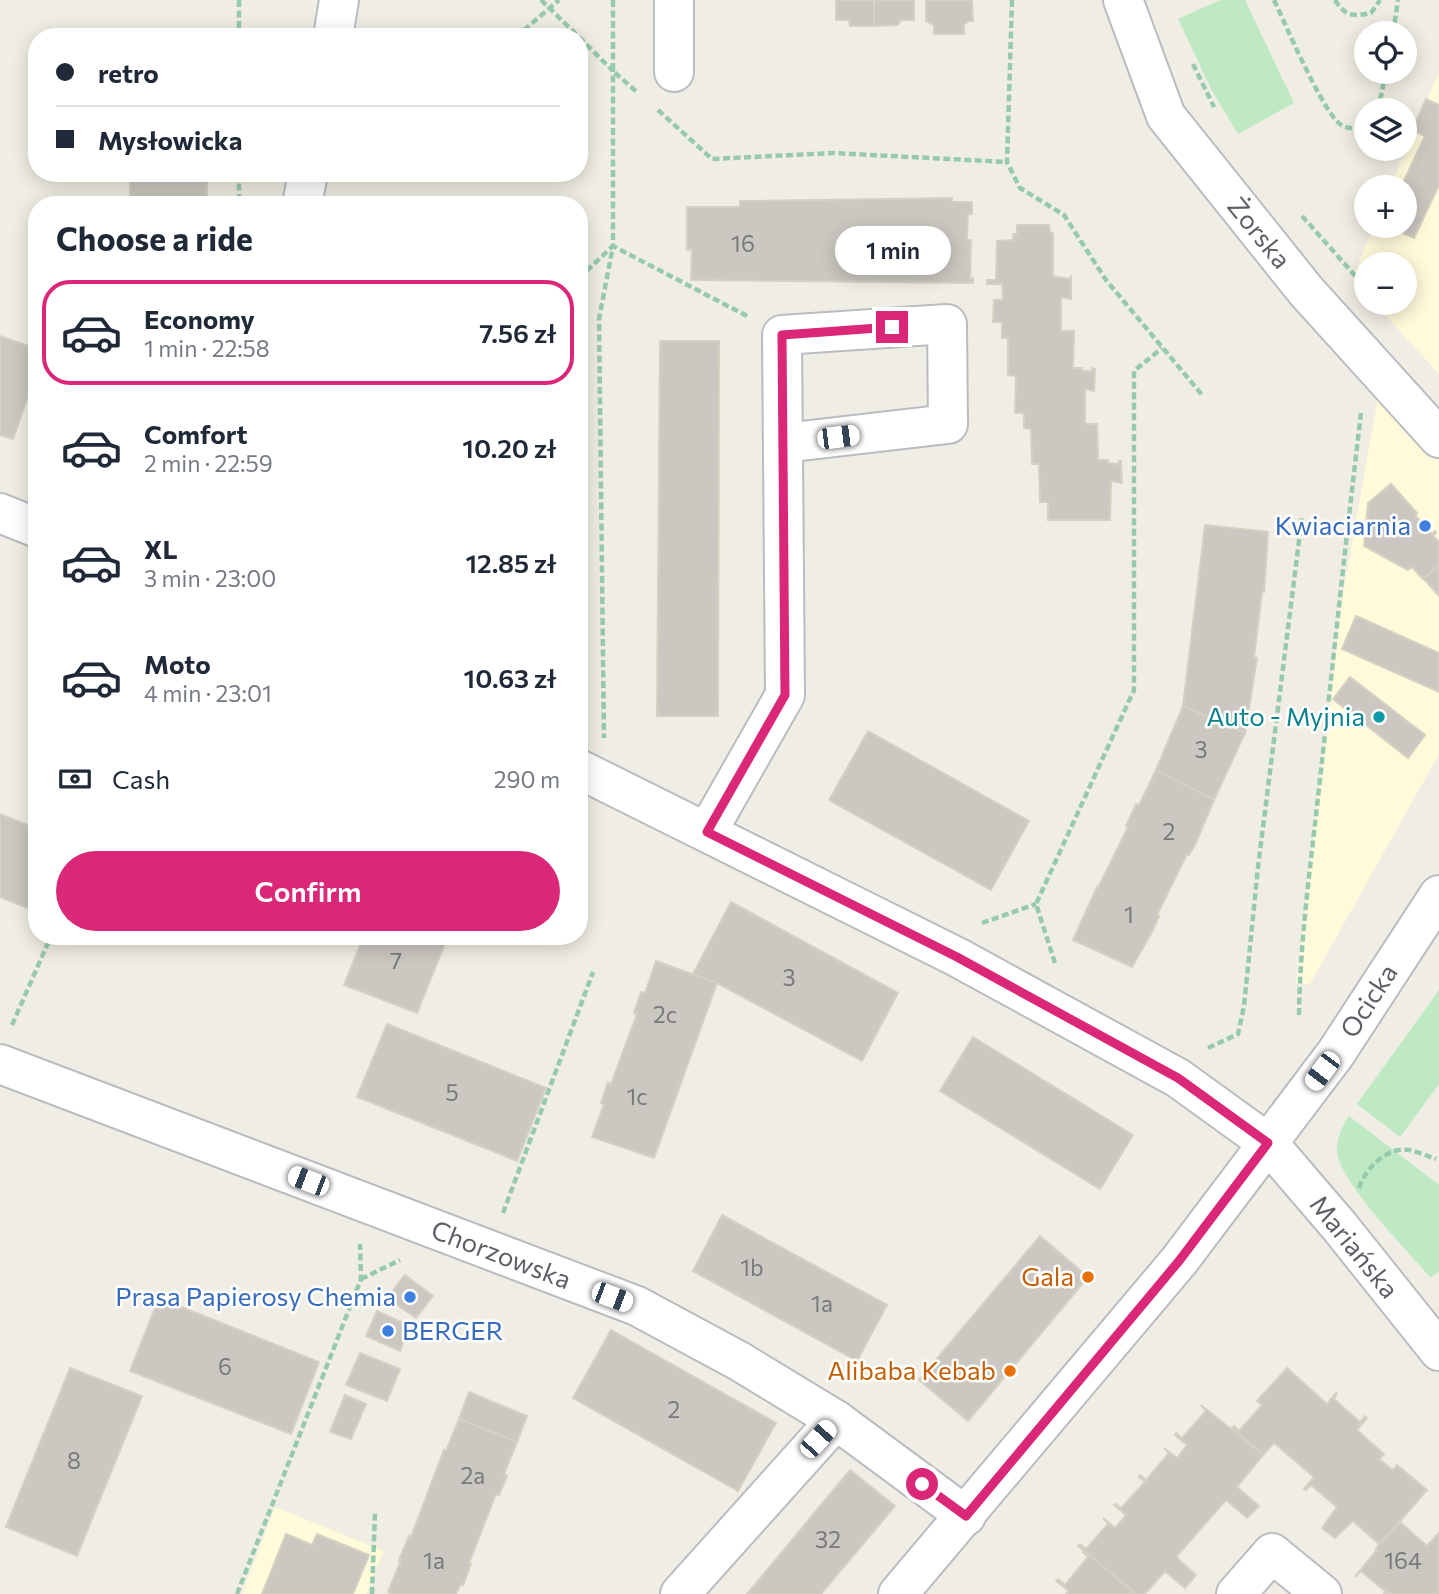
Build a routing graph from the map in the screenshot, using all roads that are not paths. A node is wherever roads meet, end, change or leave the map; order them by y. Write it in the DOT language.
graph roads {
  1 [pos="339,0"];
  2 [pos="674,0"];
  3 [pos="1123,0"];
  4 [pos="334,28"];
  5 [pos="674,72"];
  6 [pos="1439,438"];
  7 [pos="784,443"];
  8 [pos="0,513"];
  9 [pos="28,524"];
  10 [pos="588,773"];
  11 [pos="707,832"];
  12 [pos="1439,895"];
  13 [pos="5,1047"];
  14 [pos="1268,1143"];
  15 [pos="1439,1352"];
  16 [pos="836,1420"];
  17 [pos="966,1516"];
  18 [pos="680,1594"];
  19 [pos="898,1594"];
  20 [pos="1236,1594"];
  21 [pos="1322,1594"];
  1 -- 4 [label="street"];
  2 -- 5 [label="street"];
  3 -- 6 [label="street, Żorska"];
  7 -- 7 [label="street"];
  7 -- 11 [label="street"];
  8 -- 9 [label="street"];
  10 -- 11 [label="street, Mariańska"];
  11 -- 14 [label="street, Mariańska"];
  12 -- 14 [label="street, Ocicka"];
  13 -- 16 [label="street, Chorzowska"];
  14 -- 15 [label="street, Mariańska"];
  14 -- 17 [label="street, Ocicka"];
  16 -- 17 [label="street, Chorzowska"];
  16 -- 18 [label="street"];
  17 -- 19 [label="street, Ocicka"];
  20 -- 21 [label="street"];
}
